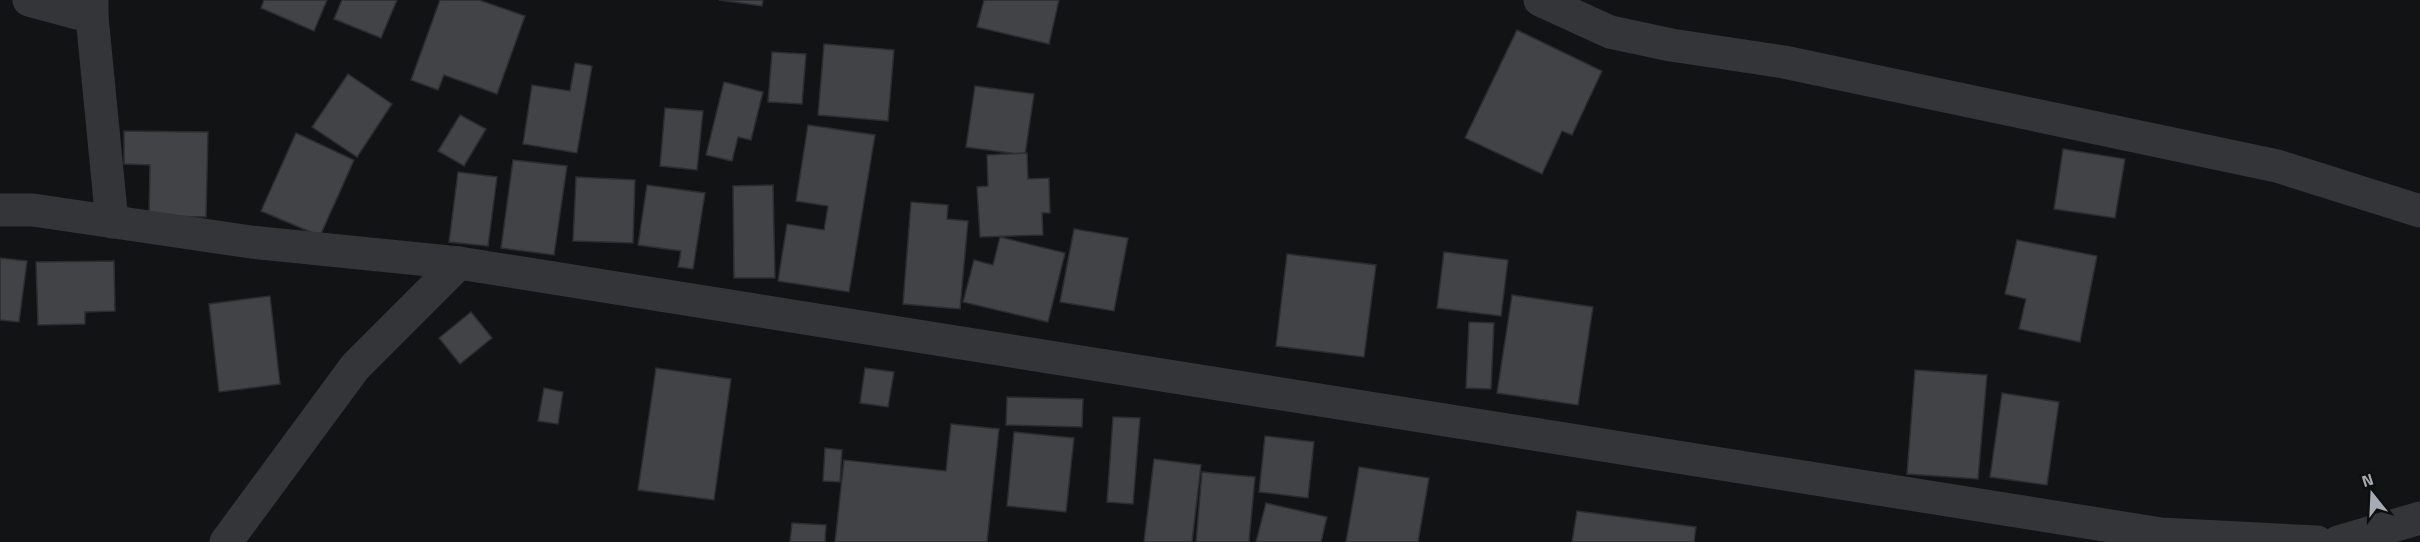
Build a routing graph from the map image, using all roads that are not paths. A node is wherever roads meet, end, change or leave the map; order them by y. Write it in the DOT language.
graph roads {
  1 [pos="29,0"];
  2 [pos="1540,0"];
  3 [pos="92,8"];
  4 [pos="0,210"];
  5 [pos="2420,211"];
  6 [pos="112,222"];
  7 [pos="459,263"];
  8 [pos="2420,518"];
  9 [pos="226,542"];
  10 [pos="2317,542"];
  11 [pos="2338,542"];
  1 -- 3 [label="street"];
  2 -- 5 [label="street"];
  3 -- 6 [label="street"];
  4 -- 6 [label="street"];
  6 -- 7 [label="street"];
  7 -- 9 [label="street"];
  7 -- 10 [label="street"];
  8 -- 11 [label="street"];
}
